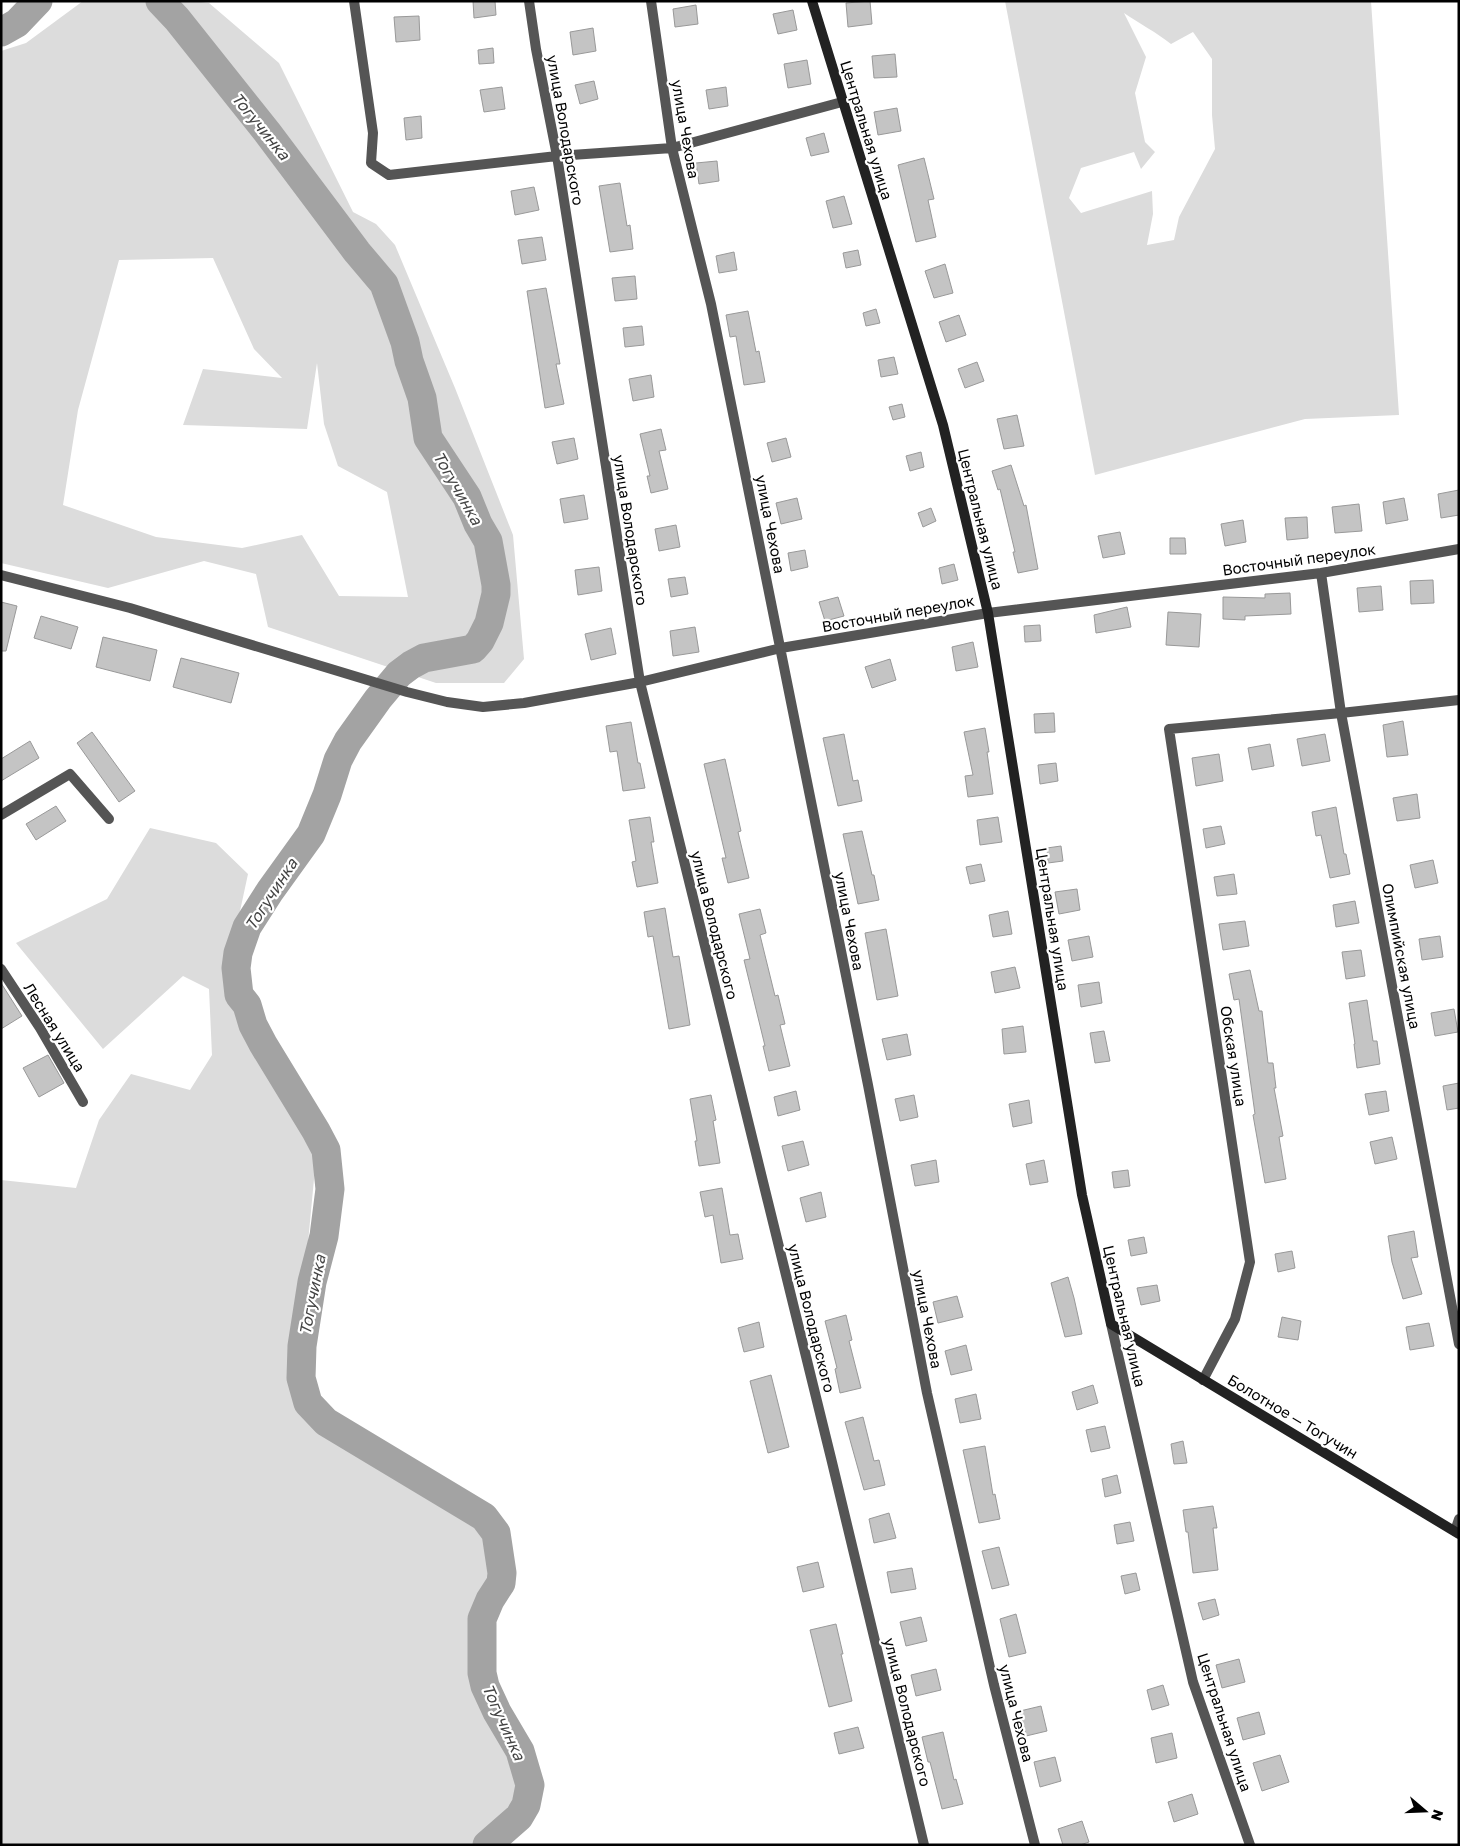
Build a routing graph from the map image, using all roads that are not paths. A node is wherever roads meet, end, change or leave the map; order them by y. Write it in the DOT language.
graph roads {
  1 [pos="354,1"];
  2 [pos="529,1"];
  3 [pos="651,1"];
  4 [pos="812,1"];
  5 [pos="842,102"];
  6 [pos="672,148"];
  7 [pos="557,156"];
  8 [pos="1459,549"];
  9 [pos="1322,573"];
  10 [pos="1,576"];
  11 [pos="988,613"];
  12 [pos="781,648"];
  13 [pos="640,682"];
  14 [pos="1459,700"];
  15 [pos="1341,714"];
  16 [pos="1,815"];
  17 [pos="110,819"];
  18 [pos="1,969"];
  19 [pos="83,1102"];
  20 [pos="1111,1324"];
  21 [pos="1459,1344"];
  22 [pos="1203,1380"];
  23 [pos="1459,1519"];
  24 [pos="1457,1533"];
  25 [pos="924,1845"];
  26 [pos="1035,1845"];
  27 [pos="1250,1845"];
  1 -- 7 [label="street"];
  2 -- 7 [label="street, улица Володарского"];
  3 -- 6 [label="street, улица Чехова"];
  4 -- 5 [label="main road, Центральная улица"];
  5 -- 6 [label="street"];
  5 -- 11 [label="main road, Центральная улица"];
  6 -- 7 [label="street"];
  6 -- 12 [label="street, улица Чехова"];
  7 -- 13 [label="street, улица Володарского"];
  8 -- 9 [label="street, Восточный переулок"];
  9 -- 11 [label="street, Восточный переулок"];
  9 -- 15 [label="street, Олимпийская улица"];
  10 -- 13 [label="street, Восточный переулок"];
  11 -- 12 [label="street, Восточный переулок"];
  11 -- 20 [label="main road, Центральная улица"];
  12 -- 13 [label="street, Восточный переулок"];
  12 -- 26 [label="street, улица Чехова"];
  13 -- 25 [label="street, улица Володарского"];
  14 -- 15 [label="street"];
  15 -- 21 [label="street, Олимпийская улица"];
  15 -- 22 [label="street, Обская улица"];
  16 -- 17 [label="street"];
  18 -- 19 [label="street, Лесная улица"];
  20 -- 22 [label="main road, Болотное — Тогучин"];
  20 -- 27 [label="street, Центральная улица"];
  22 -- 24 [label="main road, Болотное — Тогучин"];
  23 -- 24 [label="street"];
}
